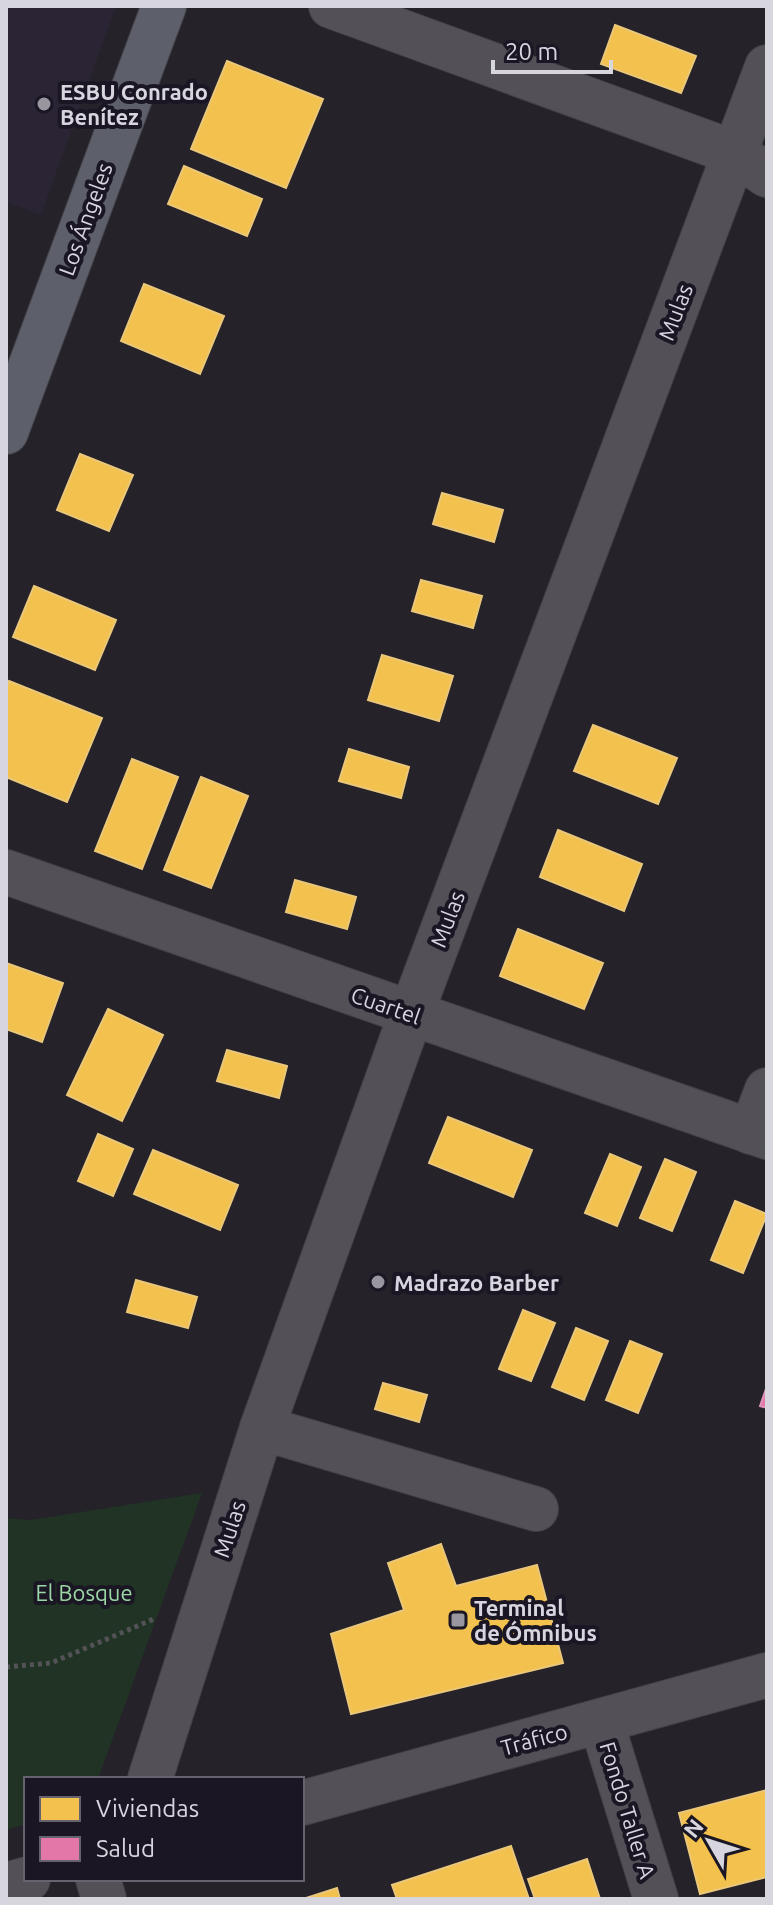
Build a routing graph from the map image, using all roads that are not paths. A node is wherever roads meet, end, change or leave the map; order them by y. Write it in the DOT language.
graph roads {
  1 [pos="164,6"];
  2 [pos="331,6"];
  3 [pos="767,67"];
  4 [pos="751,164"];
  5 [pos="6,432"];
  6 [pos="6,872"];
  7 [pos="411,1014"];
  8 [pos="767,1090"];
  9 [pos="759,1134"];
  10 [pos="262,1428"];
  11 [pos="536,1509"];
  12 [pos="767,1675"];
  13 [pos="601,1721"];
  14 [pos="151,1777"];
  15 [pos="304,1802"];
  16 [pos="656,1899"];
  1 -- 5 [label="main road, Los Ángeles"];
  2 -- 4 [label="street"];
  3 -- 4 [label="street, Mulas"];
  4 -- 7 [label="street, Mulas"];
  6 -- 7 [label="street, Cuartel"];
  7 -- 9 [label="street, Cuartel"];
  7 -- 10 [label="street, Mulas"];
  8 -- 9 [label="street"];
  10 -- 11 [label="street"];
  10 -- 14 [label="street, Mulas"];
  12 -- 13 [label="street, Tráfico"];
  13 -- 15 [label="street, Tráfico"];
  13 -- 16 [label="street, Fondo Taller A"];
}
